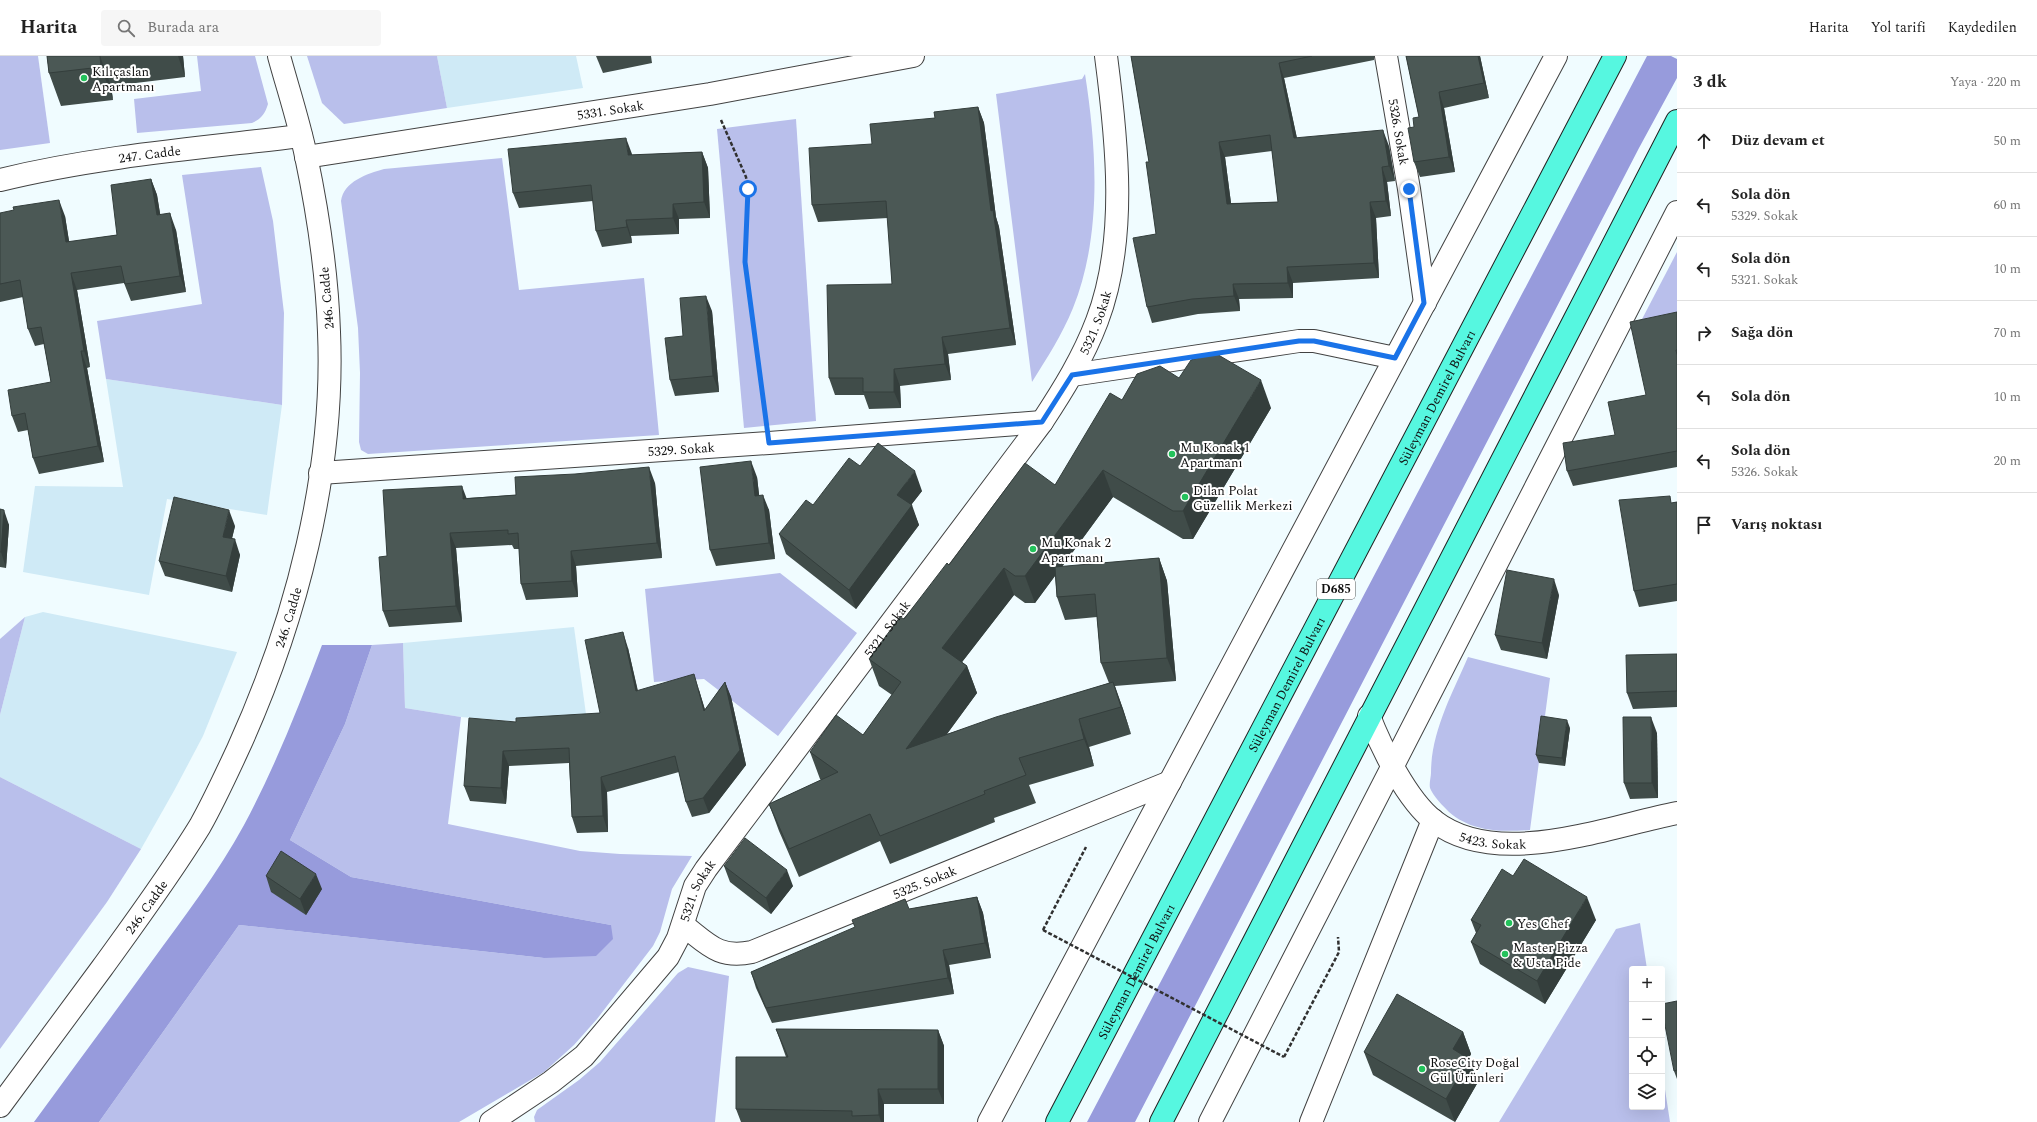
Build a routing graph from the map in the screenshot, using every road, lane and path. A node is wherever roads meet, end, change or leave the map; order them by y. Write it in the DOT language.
graph roads {
  1 [pos="279,56"];
  2 [pos="913,56"];
  3 [pos="1106,56"];
  4 [pos="1386,56"];
  5 [pos="1556,56"];
  6 [pos="1615,56"];
  7 [pos="710,94"];
  8 [pos="1677,121"];
  9 [pos="301,136"];
  10 [pos="306,157"];
  11 [pos="0,180"];
  12 [pos="1677,212"];
  13 [pos="1424,303"];
  14 [pos="1395,358"];
  15 [pos="1072,375"];
  16 [pos="1042,422"];
  17 [pos="769,443"];
  18 [pos="320,473"];
  19 [pos="1368,716"];
  20 [pos="1393,766"];
  21 [pos="1170,782"];
  22 [pos="1677,813"];
  23 [pos="1433,820"];
  24 [pos="1088,843"];
  25 [pos="683,925"];
  26 [pos="1337,932"];
  27 [pos="0,1106"];
  28 [pos="491,1122"];
  29 [pos="989,1122"];
  30 [pos="1057,1122"];
  31 [pos="1161,1122"];
  32 [pos="1210,1122"];
  33 [pos="1310,1122"];
  1 -- 9 [label="street, 246. Cadde"];
  2 -- 7 [label="street, 5331. Sokak"];
  3 -- 15 [label="street, 5321. Sokak"];
  4 -- 13 [label="street, 5326. Sokak"];
  5 -- 13 [label="street"];
  6 -- 30 [label="highway, Süleyman Demirel Bulvarı / D685"];
  7 -- 10 [label="street, 5331. Sokak"];
  7 -- 17 [label="path"];
  8 -- 19 [label="highway"];
  9 -- 10 [label="street, 246. Cadde"];
  9 -- 11 [label="street, 247. Cadde"];
  10 -- 18 [label="street, 246. Cadde"];
  12 -- 20 [label="street"];
  13 -- 14 [label="street"];
  14 -- 15 [label="street"];
  14 -- 21 [label="street"];
  15 -- 16 [label="street, 5321. Sokak"];
  16 -- 17 [label="street, 5329. Sokak"];
  16 -- 25 [label="street, 5321. Sokak"];
  17 -- 18 [label="street, 5329. Sokak"];
  18 -- 27 [label="street, 246. Cadde"];
  19 -- 20 [label="street, 5423. Sokak"];
  19 -- 31 [label="highway"];
  20 -- 23 [label="street, 5423. Sokak"];
  20 -- 32 [label="street"];
  21 -- 25 [label="street, 5325. Sokak"];
  21 -- 29 [label="street"];
  22 -- 23 [label="street, 5423. Sokak"];
  23 -- 33 [label="street"];
  24 -- 26 [label="path, bridge"];
  25 -- 28 [label="street, 5321. Sokak"];
}
